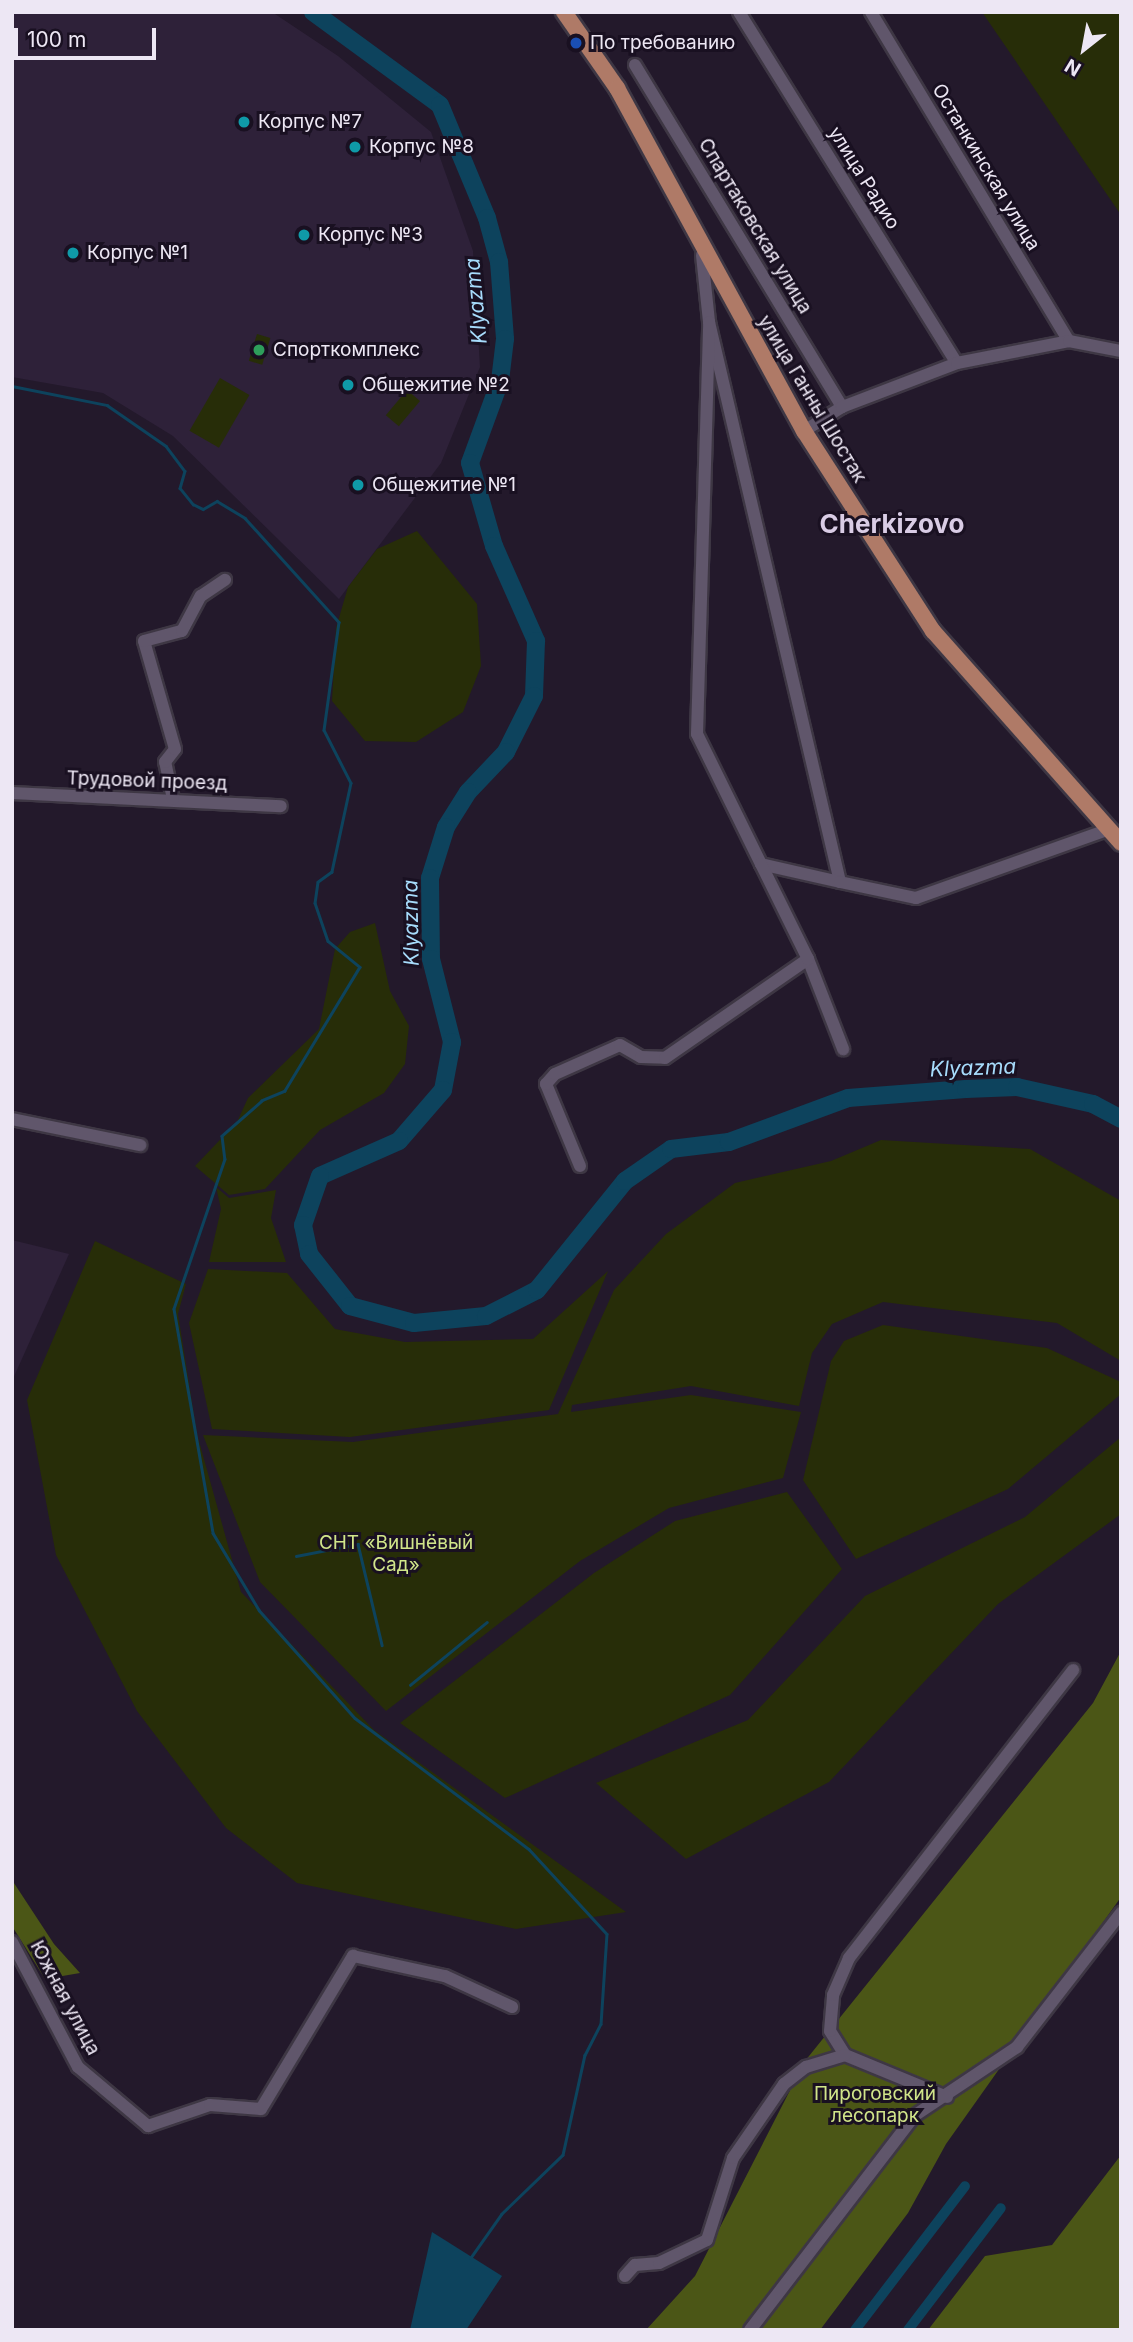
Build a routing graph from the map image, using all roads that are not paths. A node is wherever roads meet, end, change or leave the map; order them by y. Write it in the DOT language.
graph roads {
  1 [pos="564,12"];
  2 [pos="738,12"];
  3 [pos="871,12"];
  4 [pos="635,65"];
  5 [pos="702,255"];
  6 [pos="709,322"];
  7 [pos="1069,341"];
  8 [pos="1121,351"];
  9 [pos="957,363"];
  10 [pos="842,407"];
  11 [pos="804,431"];
  12 [pos="225,580"];
  13 [pos="12,793"];
  14 [pos="173,799"];
  15 [pos="281,806"];
  16 [pos="1110,829"];
  17 [pos="1121,843"];
  18 [pos="761,864"];
  19 [pos="840,882"];
  20 [pos="807,959"];
  21 [pos="843,1049"];
  22 [pos="12,1119"];
  23 [pos="140,1145"];
  24 [pos="580,1166"];
  25 [pos="1073,1670"];
  26 [pos="1121,1913"];
  27 [pos="12,1942"];
  28 [pos="512,2007"];
  29 [pos="845,2055"];
  30 [pos="947,2097"];
  31 [pos="625,2276"];
  32 [pos="750,2330"];
  1 -- 5 [label="main road, улица Ганны Шостак"];
  2 -- 9 [label="street, улица Радио"];
  3 -- 7 [label="street, Останкинская улица"];
  4 -- 10 [label="street, Спартаковская улица"];
  5 -- 6 [label="street"];
  5 -- 11 [label="main road, улица Ганны Шостак"];
  6 -- 18 [label="street"];
  6 -- 19 [label="street"];
  7 -- 8 [label="street"];
  7 -- 9 [label="street"];
  9 -- 10 [label="street"];
  10 -- 11 [label="street"];
  11 -- 16 [label="main road, улица Ганны Шостак"];
  12 -- 14 [label="street"];
  13 -- 14 [label="street, Трудовой проезд"];
  14 -- 15 [label="street, Трудовой проезд"];
  16 -- 17 [label="main road, улица Ганны Шостак"];
  16 -- 19 [label="street"];
  18 -- 19 [label="street"];
  18 -- 20 [label="street"];
  20 -- 21 [label="street"];
  20 -- 24 [label="street"];
  22 -- 23 [label="street"];
  25 -- 29 [label="street"];
  26 -- 30 [label="street"];
  27 -- 28 [label="street, Южная улица"];
  29 -- 30 [label="street"];
  29 -- 31 [label="street"];
  30 -- 32 [label="street"];
}
